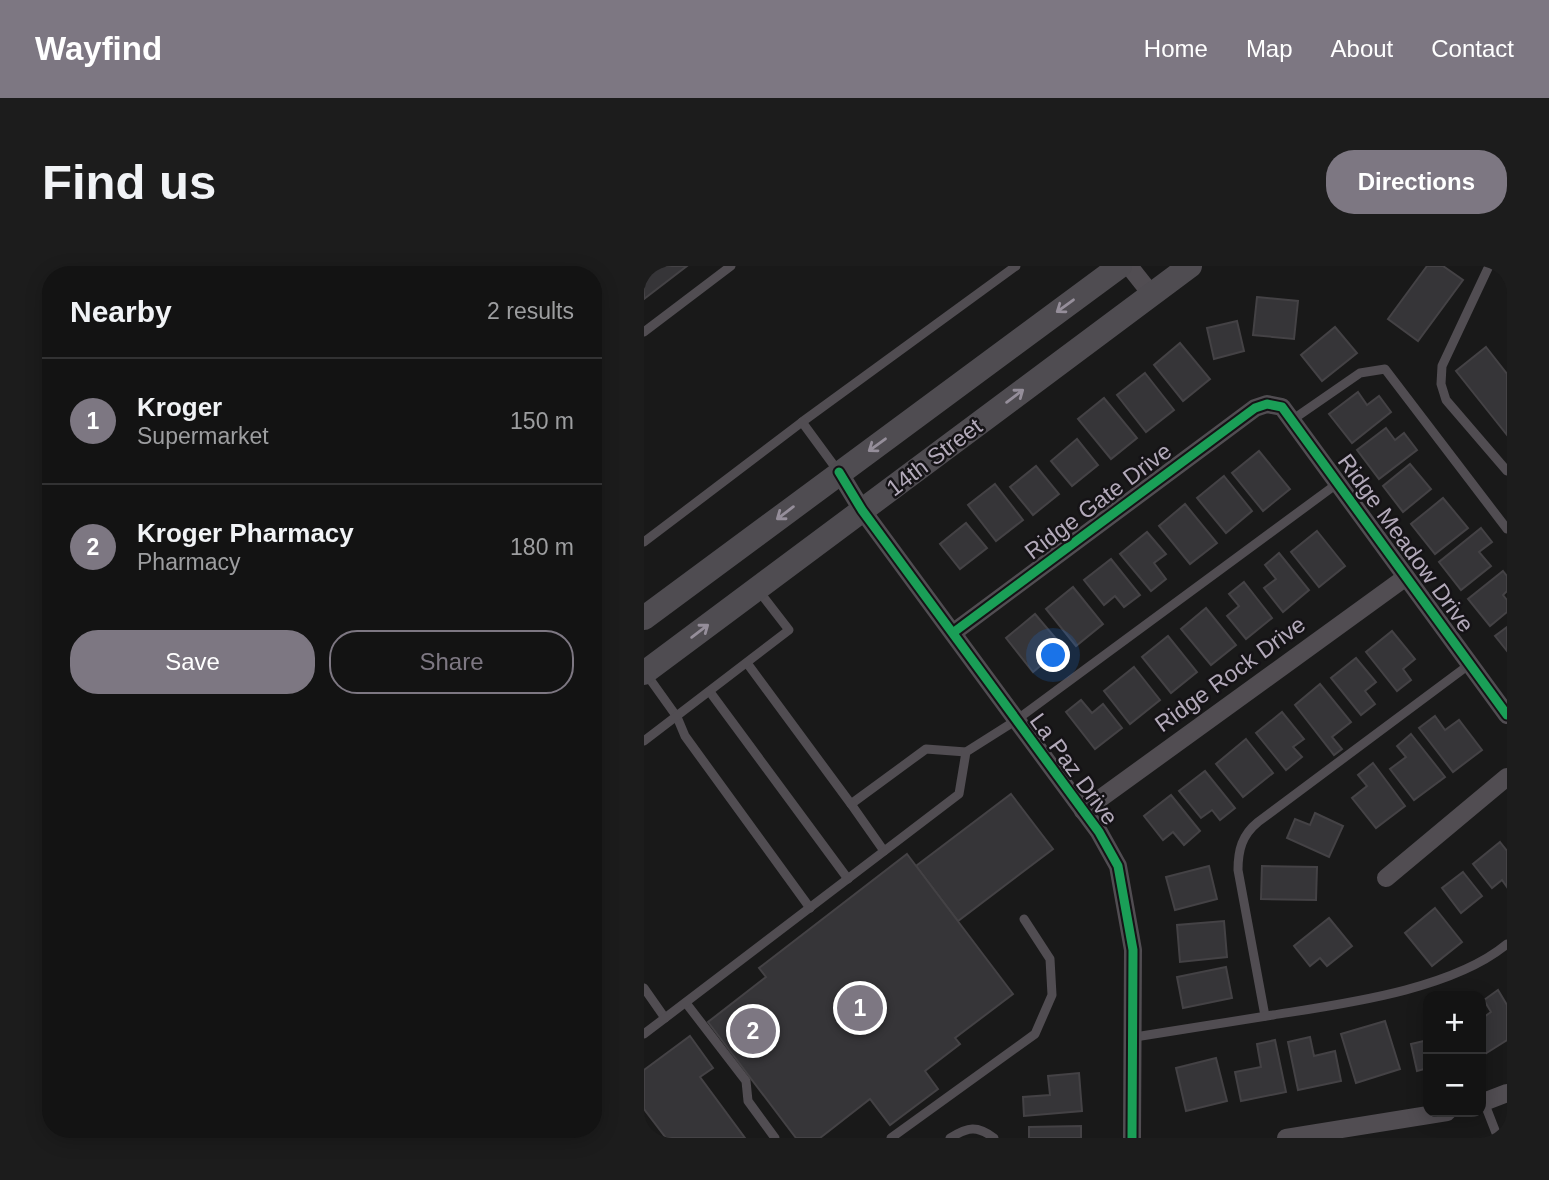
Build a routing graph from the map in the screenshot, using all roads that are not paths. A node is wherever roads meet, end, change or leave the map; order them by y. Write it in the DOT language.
graph roads {
  1 [pos="731,266"];
  2 [pos="1016,266"];
  3 [pos="1120,266"];
  4 [pos="1129,266"];
  5 [pos="1190,266"];
  6 [pos="1489,266"];
  7 [pos="1152,295"];
  8 [pos="644,332"];
  9 [pos="1267,404"];
  10 [pos="1292,421"];
  11 [pos="802,422"];
  12 [pos="1507,471"];
  13 [pos="839,472"];
  14 [pos="1338,483"];
  15 [pos="862,510"];
  16 [pos="1507,529"];
  17 [pos="644,542"];
  18 [pos="1406,577"];
  19 [pos="757,589"];
  20 [pos="644,618"];
  21 [pos="954,632"];
  22 [pos="747,663"];
  23 [pos="1470,664"];
  24 [pos="644,672"];
  25 [pos="710,692"];
  26 [pos="1507,715"];
  27 [pos="677,717"];
  28 [pos="1016,721"];
  29 [pos="644,741"];
  30 [pos="966,752"];
  31 [pos="1507,777"];
  32 [pos="851,804"];
  33 [pos="1083,811"];
  34 [pos="884,851"];
  35 [pos="1385,878"];
  36 [pos="848,879"];
  37 [pos="810,908"];
  38 [pos="1024,919"];
  39 [pos="1507,944"];
  40 [pos="644,988"];
  41 [pos="686,1003"];
  42 [pos="1265,1016"];
  43 [pos="665,1018"];
  44 [pos="644,1034"];
  45 [pos="1135,1037"];
  46 [pos="1507,1093"];
  47 [pos="1486,1101"];
  48 [pos="1486,1111"];
  49 [pos="1433,1117"];
  50 [pos="1395,1130"];
  51 [pos="775,1138"];
  52 [pos="891,1138"];
  53 [pos="950,1138"];
  54 [pos="994,1138"];
  55 [pos="1132,1138"];
  56 [pos="1286,1138"];
  57 [pos="1498,1138"];
  1 -- 8 [label="lane"];
  2 -- 11 [label="lane"];
  3 -- 13 [label="main road, 14th Street, one-way"];
  4 -- 7 [label="street"];
  5 -- 7 [label="main road, 14th Street"];
  6 -- 12 [label="lane"];
  15 -- 7 [label="main road, 14th Street, one-way"];
  9 -- 10 [label="street, Ridge Meadow Drive"];
  9 -- 21 [label="street, Ridge Gate Drive"];
  10 -- 14 [label="street, Ridge Meadow Drive"];
  10 -- 16 [label="lane"];
  11 -- 13 [label="lane"];
  11 -- 17 [label="lane"];
  13 -- 15 [label="street, La Paz Drive"];
  13 -- 20 [label="main road, 14th Street, one-way"];
  14 -- 18 [label="street, Ridge Meadow Drive"];
  14 -- 28 [label="lane"];
  15 -- 19 [label="main road, 14th Street"];
  15 -- 21 [label="street, La Paz Drive"];
  18 -- 23 [label="street, Ridge Meadow Drive"];
  18 -- 33 [label="street, Ridge Rock Drive"];
  19 -- 22 [label="lane"];
  24 -- 19 [label="main road, 14th Street, one-way"];
  21 -- 28 [label="street, La Paz Drive"];
  22 -- 25 [label="lane"];
  22 -- 32 [label="lane"];
  23 -- 26 [label="street, Ridge Meadow Drive"];
  23 -- 42 [label="lane"];
  24 -- 27 [label="lane"];
  25 -- 27 [label="lane"];
  25 -- 36 [label="lane"];
  27 -- 29 [label="lane"];
  27 -- 37 [label="lane"];
  28 -- 30 [label="lane"];
  28 -- 33 [label="street, La Paz Drive"];
  30 -- 32 [label="lane"];
  30 -- 34 [label="lane"];
  31 -- 35 [label="street"];
  32 -- 34 [label="lane"];
  33 -- 45 [label="street, La Paz Drive"];
  34 -- 36 [label="lane"];
  36 -- 37 [label="lane"];
  37 -- 41 [label="lane"];
  38 -- 52 [label="lane"];
  39 -- 42 [label="lane"];
  40 -- 43 [label="lane"];
  41 -- 43 [label="lane"];
  41 -- 51 [label="lane"];
  42 -- 45 [label="lane"];
  43 -- 44 [label="lane"];
  45 -- 55 [label="street, La Paz Drive"];
  46 -- 47 [label="street"];
  48 -- 57 [label="lane"];
  49 -- 50 [label="street"];
  50 -- 56 [label="street"];
  53 -- 54 [label="lane"];
}
